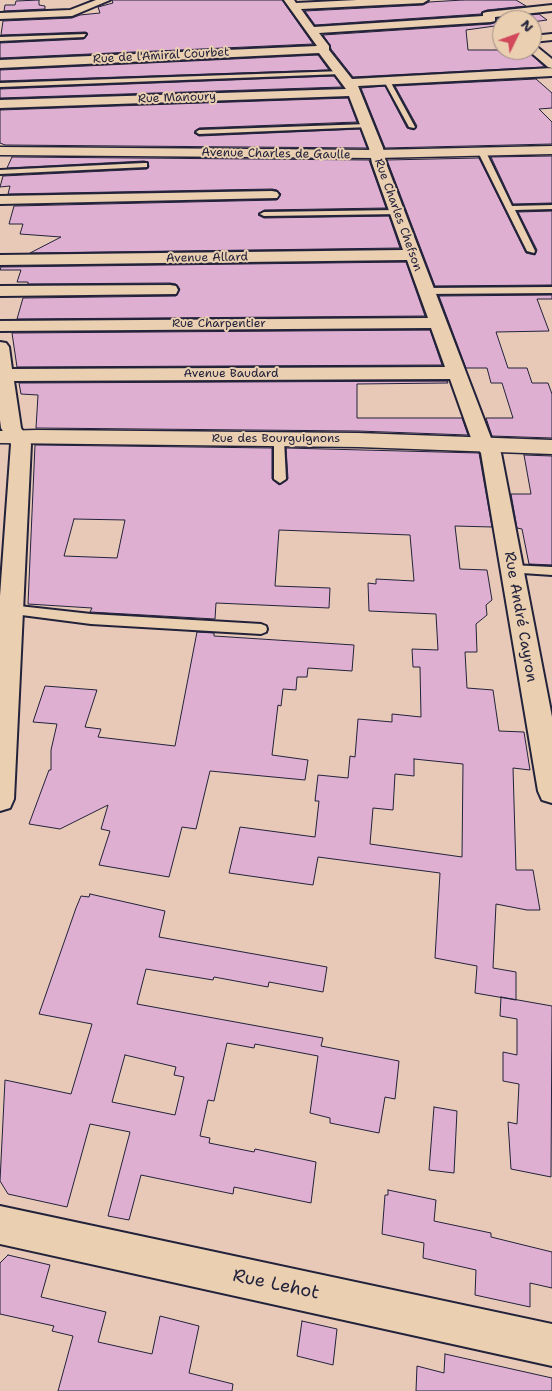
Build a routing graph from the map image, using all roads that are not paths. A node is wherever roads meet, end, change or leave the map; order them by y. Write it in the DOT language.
graph roads {
  1 [pos="106,0"];
  2 [pos="423,0"];
  3 [pos="292,3"];
  4 [pos="477,6"];
  5 [pos="552,8"];
  6 [pos="0,16"];
  7 [pos="489,17"];
  8 [pos="492,19"];
  9 [pos="311,30"];
  10 [pos="84,35"];
  11 [pos="0,39"];
  12 [pos="323,49"];
  13 [pos="542,56"];
  14 [pos="0,64"];
  15 [pos="552,65"];
  16 [pos="341,72"];
  17 [pos="552,72"];
  18 [pos="387,81"];
  19 [pos="0,85"];
  20 [pos="352,88"];
  21 [pos="0,104"];
  22 [pos="367,126"];
  23 [pos="412,127"];
  24 [pos="199,132"];
  25 [pos="552,150"];
  26 [pos="0,151"];
  27 [pos="482,152"];
  28 [pos="376,154"];
  29 [pos="144,165"];
  30 [pos="0,172"];
  31 [pos="272,195"];
  32 [pos="0,200"];
  33 [pos="552,207"];
  34 [pos="509,208"];
  35 [pos="397,212"];
  36 [pos="264,214"];
  37 [pos="531,251"];
  38 [pos="414,256"];
  39 [pos="0,260"];
  40 [pos="170,290"];
  41 [pos="552,290"];
  42 [pos="426,291"];
  43 [pos="0,292"];
  44 [pos="439,323"];
  45 [pos="0,326"];
  46 [pos="0,348"];
  47 [pos="458,373"];
  48 [pos="4,375"];
  49 [pos="8,437"];
  50 [pos="279,440"];
  51 [pos="485,444"];
  52 [pos="552,447"];
  53 [pos="280,480"];
  54 [pos="511,569"];
  55 [pos="552,570"];
  56 [pos="7,598"];
  57 [pos="261,629"];
  58 [pos="552,791"];
  59 [pos="0,799"];
  60 [pos="0,1225"];
  61 [pos="552,1345"];
  1 -- 6 [label="street"];
  2 -- 3 [label="street"];
  3 -- 9 [label="street, Rue Charles Chefson"];
  4 -- 7 [label="street"];
  5 -- 7 [label="street"];
  7 -- 8 [label="street"];
  7 -- 9 [label="street"];
  9 -- 12 [label="street, Rue Charles Chefson"];
  10 -- 11 [label="lane"];
  12 -- 14 [label="street, Rue de l'Amiral Courbet"];
  12 -- 16 [label="street, Rue Charles Chefson"];
  13 -- 15 [label="street"];
  16 -- 19 [label="lane"];
  16 -- 20 [label="street, Rue Charles Chefson"];
  17 -- 18 [label="street, Rue Manoury"];
  18 -- 20 [label="street, Rue Manoury"];
  18 -- 23 [label="lane"];
  20 -- 21 [label="street, Rue Manoury"];
  20 -- 22 [label="street, Rue Charles Chefson"];
  22 -- 24 [label="lane"];
  22 -- 28 [label="street, Rue Charles Chefson"];
  25 -- 27 [label="street, Avenue Charles de Gaulle"];
  26 -- 28 [label="street, Avenue Charles de Gaulle"];
  27 -- 28 [label="street, Avenue Charles de Gaulle"];
  27 -- 34 [label="lane"];
  28 -- 35 [label="street, Rue Charles Chefson"];
  29 -- 30 [label="lane"];
  31 -- 32 [label="street"];
  33 -- 34 [label="lane"];
  34 -- 37 [label="lane"];
  35 -- 36 [label="lane"];
  35 -- 38 [label="street, Rue Charles Chefson"];
  38 -- 39 [label="street, Avenue Allard"];
  38 -- 42 [label="street, Rue Charles Chefson"];
  40 -- 43 [label="street"];
  41 -- 42 [label="lane"];
  42 -- 44 [label="street, Rue Charles Chefson"];
  44 -- 45 [label="street, Rue Charpentier"];
  44 -- 47 [label="street, Rue Charles Chefson"];
  46 -- 48 [label="street"];
  47 -- 48 [label="street, Avenue Baudard"];
  47 -- 51 [label="street, Rue Charles Chefson"];
  48 -- 49 [label="street"];
  49 -- 50 [label="street, Rue des Bourguignons"];
  49 -- 56 [label="street"];
  50 -- 51 [label="street, Rue des Bourguignons"];
  50 -- 53 [label="lane"];
  51 -- 52 [label="street, Rue des Bourguignons"];
  51 -- 54 [label="street, Rue André Cayron"];
  54 -- 55 [label="lane"];
  54 -- 58 [label="street, Rue André Cayron"];
  56 -- 57 [label="lane"];
  56 -- 59 [label="street"];
  60 -- 61 [label="street, Rue Lehot"];
}
